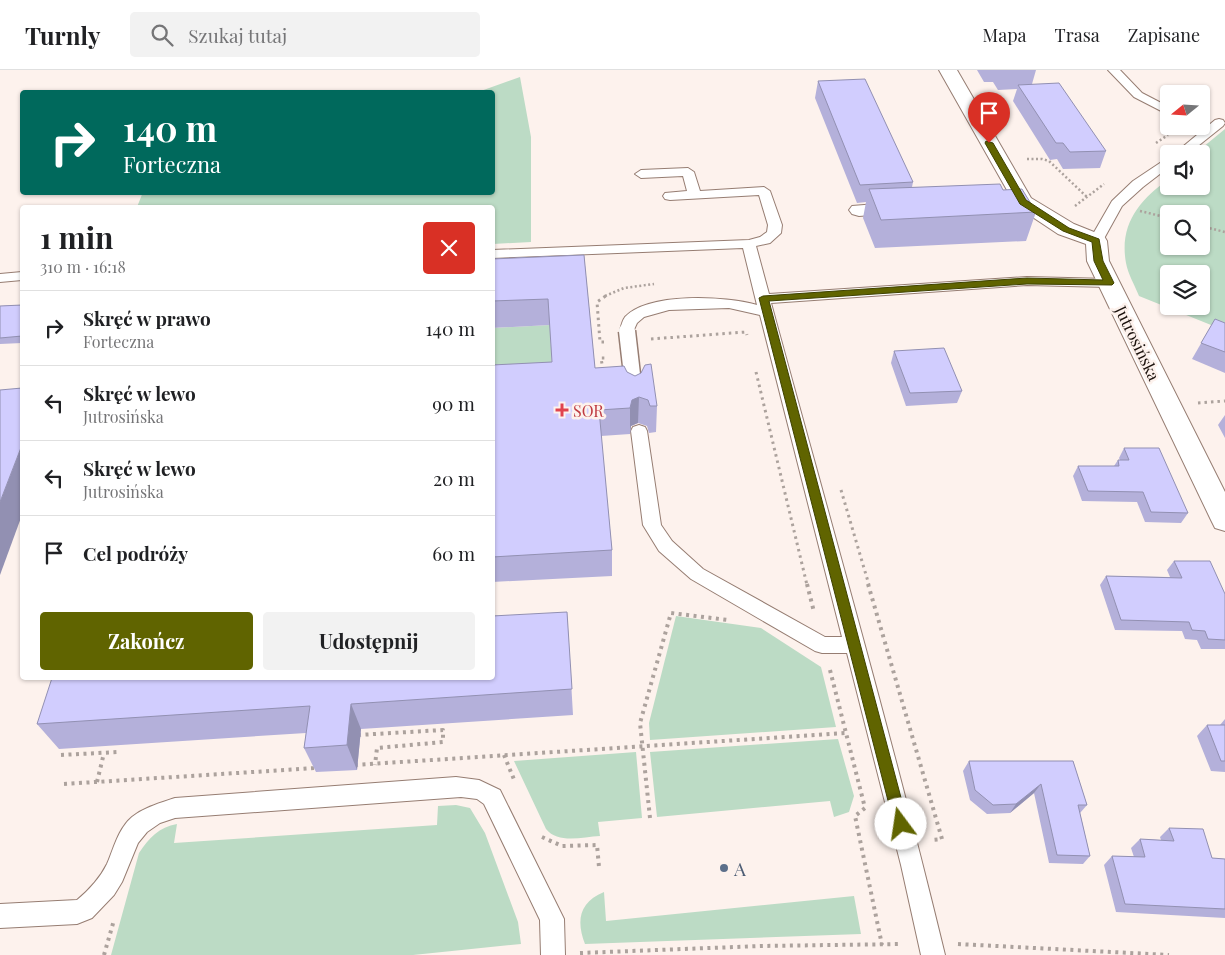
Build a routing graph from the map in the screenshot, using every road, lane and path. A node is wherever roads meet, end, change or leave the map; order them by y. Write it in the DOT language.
graph roads {
  1 [pos="948,70"];
  2 [pos="1114,70"];
  3 [pos="1160,107"];
  4 [pos="1200,135"];
  5 [pos="1190,145"];
  6 [pos="998,160"];
  7 [pos="1160,168"];
  8 [pos="641,174"];
  9 [pos="694,194"];
  10 [pos="670,196"];
  11 [pos="1086,197"];
  12 [pos="917,207"];
  13 [pos="1131,209"];
  14 [pos="859,210"];
  15 [pos="1160,216"];
  16 [pos="1210,228"];
  17 [pos="1225,232"];
  18 [pos="1096,241"];
  19 [pos="749,244"];
  20 [pos="495,254"];
  21 [pos="20,276"];
  22 [pos="0,278"];
  23 [pos="1109,283"];
  24 [pos="765,305"];
  25 [pos="649,339"];
  26 [pos="748,341"];
  27 [pos="755,369"];
  28 [pos="634,392"];
  29 [pos="1225,401"];
  30 [pos="1193,404"];
  31 [pos="640,431"];
  32 [pos="1225,520"];
  33 [pos="735,621"];
  34 [pos="822,645"];
  35 [pos="855,645"];
  36 [pos="846,732"];
  37 [pos="354,735"];
  38 [pos="642,745"];
  39 [pos="377,748"];
  40 [pos="118,752"];
  41 [pos="104,753"];
  42 [pos="504,755"];
  43 [pos="61,756"];
  44 [pos="346,766"];
  45 [pos="317,768"];
  46 [pos="97,782"];
  47 [pos="64,784"];
  48 [pos="519,790"];
  49 [pos="650,818"];
  50 [pos="540,835"];
  51 [pos="599,867"];
  52 [pos="0,916"];
  53 [pos="882,945"];
  54 [pos="932,949"];
  55 [pos="553,955"];
  56 [pos="1169,955"];
  1 -- 6 [label="street"];
  2 -- 3 [label="lane"];
  4 -- 5 [label="lane"];
  6 -- 11 [label="path"];
  6 -- 18 [label="street"];
  7 -- 18 [label="lane"];
  8 -- 9 [label="lane"];
  9 -- 10 [label="lane"];
  9 -- 19 [label="lane"];
  12 -- 14 [label="street"];
  13 -- 15 [label="path"];
  16 -- 17 [label="path"];
  18 -- 23 [label="street, Jutrosińska"];
  19 -- 20 [label="lane"];
  19 -- 24 [label="lane"];
  21 -- 22 [label="lane"];
  23 -- 24 [label="lane"];
  23 -- 32 [label="street, Jutrosińska"];
  24 -- 28 [label="lane, bridge"];
  24 -- 35 [label="lane"];
  25 -- 26 [label="path"];
  27 -- 34 [label="path"];
  29 -- 30 [label="path"];
  31 -- 34 [label="lane"];
  33 -- 38 [label="path"];
  34 -- 35 [label="lane"];
  34 -- 36 [label="path"];
  35 -- 54 [label="lane"];
  36 -- 38 [label="path"];
  36 -- 53 [label="path"];
  37 -- 39 [label="path"];
  38 -- 42 [label="path"];
  38 -- 49 [label="path"];
  40 -- 41 [label="path"];
  41 -- 43 [label="path"];
  41 -- 46 [label="path"];
  42 -- 44 [label="path"];
  42 -- 48 [label="path"];
  45 -- 46 [label="path"];
  46 -- 47 [label="path"];
  50 -- 51 [label="path"];
  52 -- 55 [label="lane"];
  53 -- 54 [label="path"];
  53 -- 55 [label="path"];
  54 -- 56 [label="path"];
}
